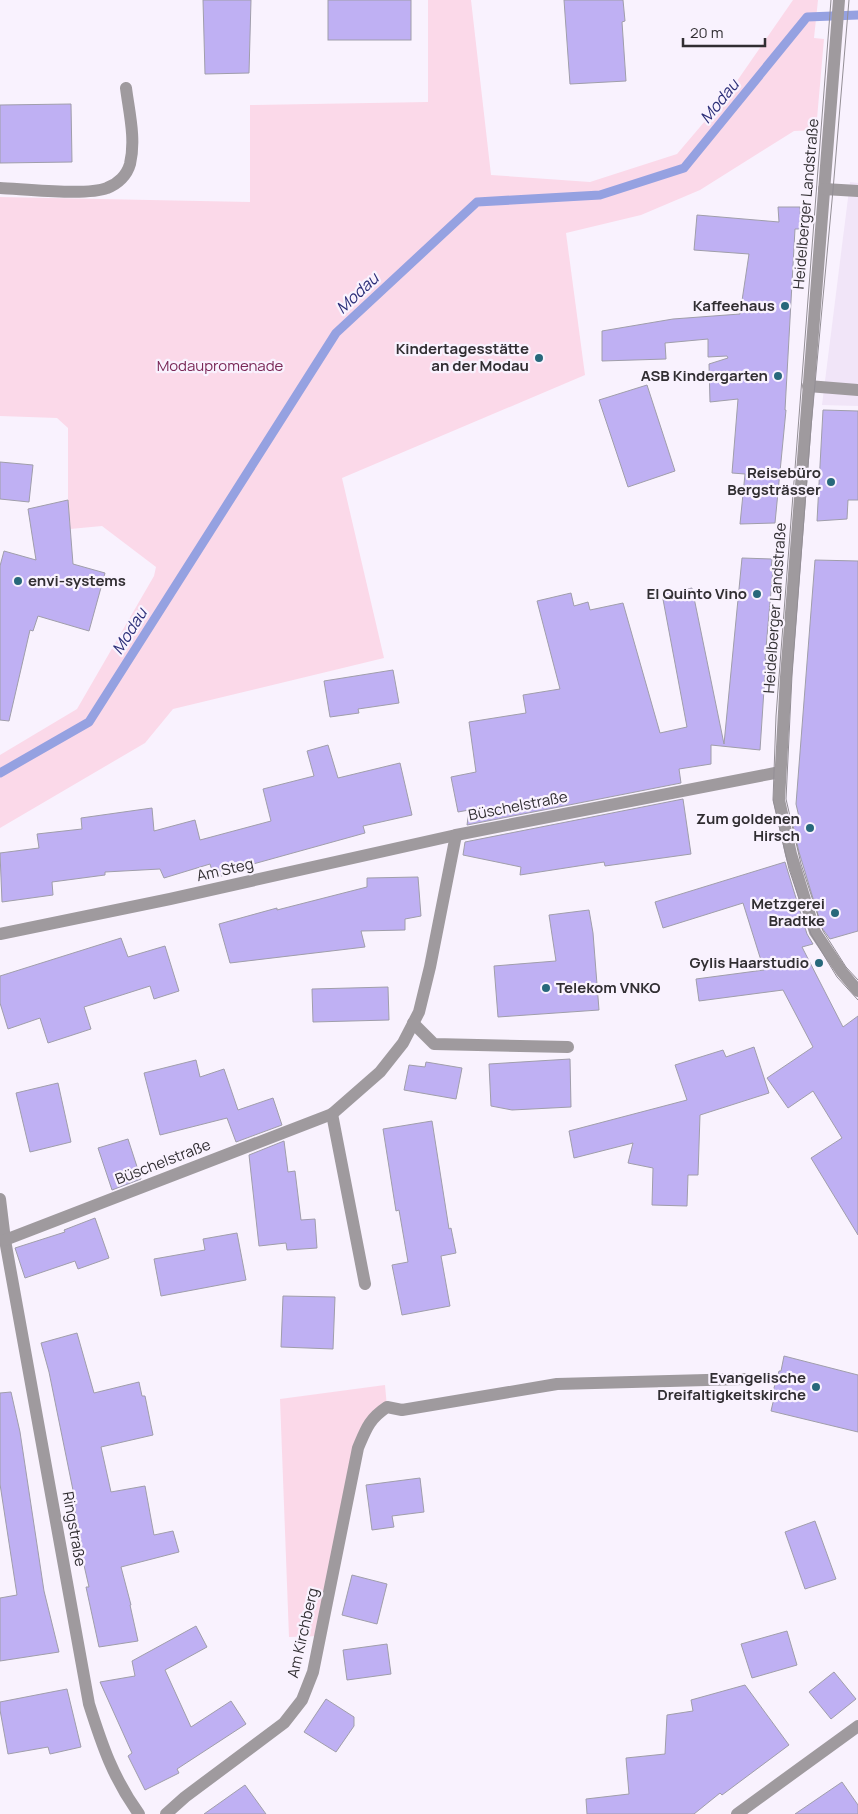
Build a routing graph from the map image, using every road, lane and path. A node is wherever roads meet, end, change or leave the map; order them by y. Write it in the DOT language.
graph roads {
  1 [pos="839,0"];
  2 [pos="126,88"];
  3 [pos="0,188"];
  4 [pos="824,189"];
  5 [pos="858,191"];
  6 [pos="808,386"];
  7 [pos="858,390"];
  8 [pos="780,772"];
  9 [pos="456,835"];
  10 [pos="0,934"];
  11 [pos="858,991"];
  12 [pos="413,1023"];
  13 [pos="568,1047"];
  14 [pos="332,1114"];
  15 [pos="0,1200"];
  16 [pos="5,1240"];
  17 [pos="365,1284"];
  18 [pos="744,1379"];
  19 [pos="858,1726"];
  20 [pos="139,1814"];
  21 [pos="166,1814"];
  22 [pos="737,1814"];
  1 -- 4 [label="street, Heidelberger Landstraße"];
  2 -- 3 [label="street"];
  4 -- 5 [label="street"];
  4 -- 6 [label="street, Heidelberger Landstraße"];
  6 -- 7 [label="street"];
  6 -- 8 [label="street, Heidelberger Landstraße"];
  8 -- 9 [label="street, Büschelstraße"];
  8 -- 11 [label="street, Heidelberger Landstraße"];
  9 -- 10 [label="street, Am Steg"];
  9 -- 12 [label="street, Büschelstraße"];
  12 -- 13 [label="street"];
  12 -- 14 [label="street, Büschelstraße"];
  14 -- 16 [label="street, Büschelstraße"];
  14 -- 17 [label="street"];
  15 -- 16 [label="street, Ringstraße"];
  16 -- 20 [label="street, Ringstraße"];
  18 -- 21 [label="street, Am Kirchberg"];
  19 -- 22 [label="street"];
}
